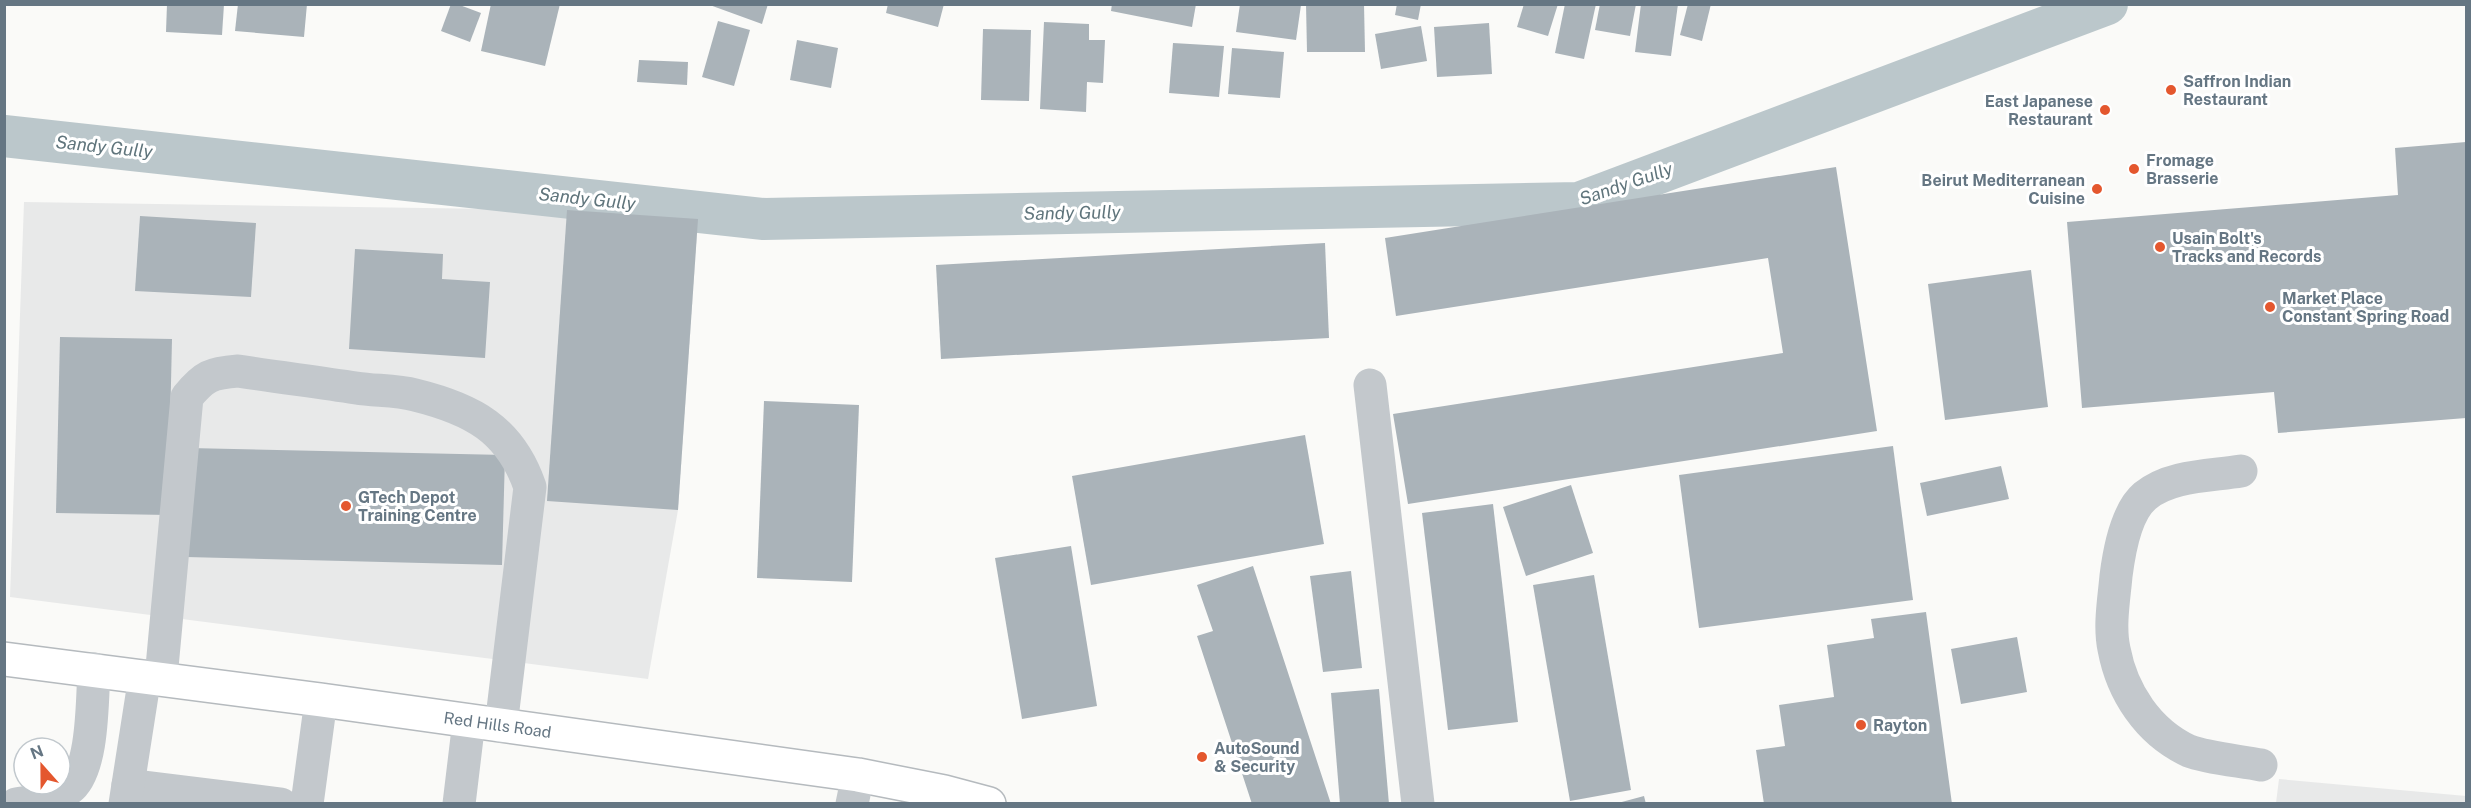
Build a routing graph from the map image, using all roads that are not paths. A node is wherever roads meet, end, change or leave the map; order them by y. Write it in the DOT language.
graph roads {
  1 [pos="1370,385"];
  2 [pos="2241,471"];
  3 [pos="4,659"];
  4 [pos="94,669"];
  5 [pos="153,677"];
  6 [pos="321,700"];
  7 [pos="469,721"];
  8 [pos="501,726"];
  9 [pos="2261,765"];
  10 [pos="855,789"];
  11 [pos="126,795"];
  12 [pos="16,804"];
  13 [pos="281,804"];
  14 [pos="307,804"];
  15 [pos="459,804"];
  16 [pos="989,804"];
  17 [pos="1418,804"];
  1 -- 17 [label="lane"];
  2 -- 9 [label="lane"];
  3 -- 4 [label="main road, Red Hills Road"];
  4 -- 5 [label="main road, Red Hills Road"];
  4 -- 12 [label="lane"];
  5 -- 6 [label="main road, Red Hills Road"];
  5 -- 8 [label="lane"];
  5 -- 11 [label="lane"];
  6 -- 7 [label="main road, Red Hills Road"];
  6 -- 14 [label="lane"];
  7 -- 8 [label="main road, Red Hills Road"];
  7 -- 15 [label="lane"];
  8 -- 10 [label="main road, Red Hills Road"];
  10 -- 16 [label="main road, Red Hills Road"];
  11 -- 13 [label="lane"];
}
